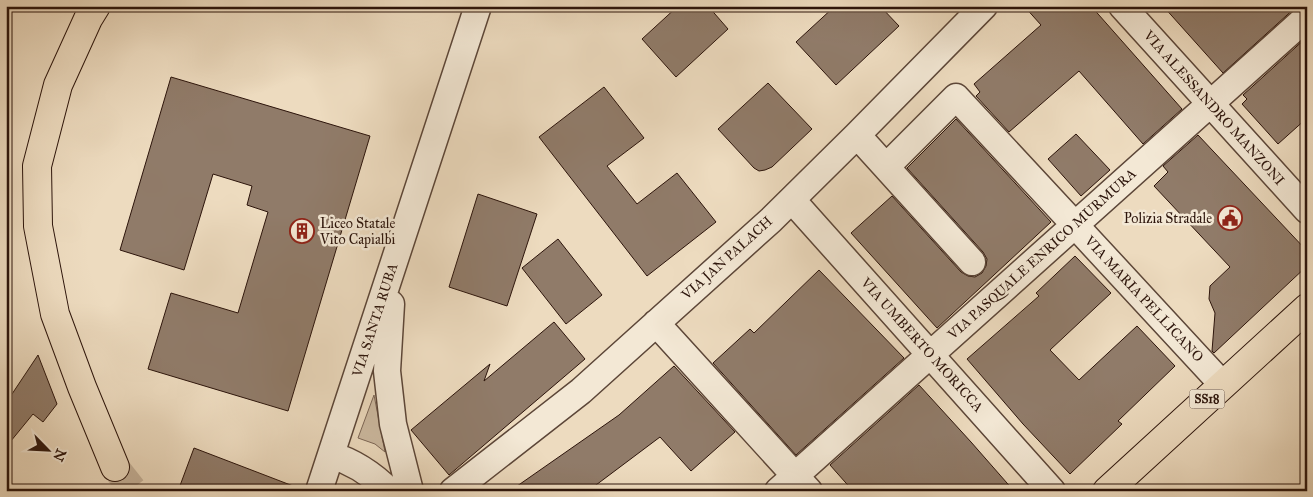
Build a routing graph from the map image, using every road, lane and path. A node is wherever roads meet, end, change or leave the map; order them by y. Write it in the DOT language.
graph roads {
  1 [pos="96,6"];
  2 [pos="478,6"];
  3 [pos="984,6"];
  4 [pos="1122,6"];
  5 [pos="1307,17"];
  6 [pos="1210,103"];
  7 [pos="857,135"];
  8 [pos="886,167"];
  9 [pos="792,200"];
  10 [pos="1307,210"];
  11 [pos="1076,224"];
  12 [pos="396,254"];
  13 [pos="972,262"];
  14 [pos="1306,309"];
  15 [pos="656,323"];
  16 [pos="930,354"];
  17 [pos="1222,385"];
  18 [pos="331,455"];
  19 [pos="115,467"];
  20 [pos="794,486"];
  21 [pos="319,491"];
  22 [pos="389,491"];
  23 [pos="410,491"];
  24 [pos="453,491"];
  25 [pos="1052,491"];
  26 [pos="1107,491"];
  1 -- 19 [label="main road"];
  2 -- 12 [label="street, VIA SANTA RUBA"];
  3 -- 7 [label="street, VIA JAN PALACH"];
  4 -- 6 [label="street, VIA ALESSANDRO MANZONI"];
  5 -- 6 [label="street, VIA PASQUALE ENRICO MURMURA"];
  6 -- 10 [label="street, VIA ALESSANDRO MANZONI"];
  6 -- 11 [label="street, VIA PASQUALE ENRICO MURMURA"];
  7 -- 8 [label="street"];
  7 -- 9 [label="street, VIA JAN PALACH"];
  8 -- 11 [label="street, VIA MARIA PELLICANO"];
  8 -- 13 [label="street"];
  9 -- 15 [label="street, VIA JAN PALACH"];
  9 -- 16 [label="street, VIA UMBERTO MORICCA"];
  11 -- 16 [label="street, VIA PASQUALE ENRICO MURMURA"];
  11 -- 17 [label="street, VIA MARIA PELLICANO"];
  12 -- 18 [label="street, VIA SANTA RUBA"];
  12 -- 23 [label="street"];
  14 -- 17 [label="main road, SS18"];
  15 -- 20 [label="street"];
  15 -- 24 [label="street, VIA JAN PALACH"];
  16 -- 20 [label="street, VIA PASQUALE ENRICO MURMURA"];
  16 -- 25 [label="street, VIA UMBERTO MORICCA"];
  17 -- 26 [label="main road, SS18"];
  18 -- 21 [label="street, VIA SANTA RUBA"];
  18 -- 22 [label="street"];
}
